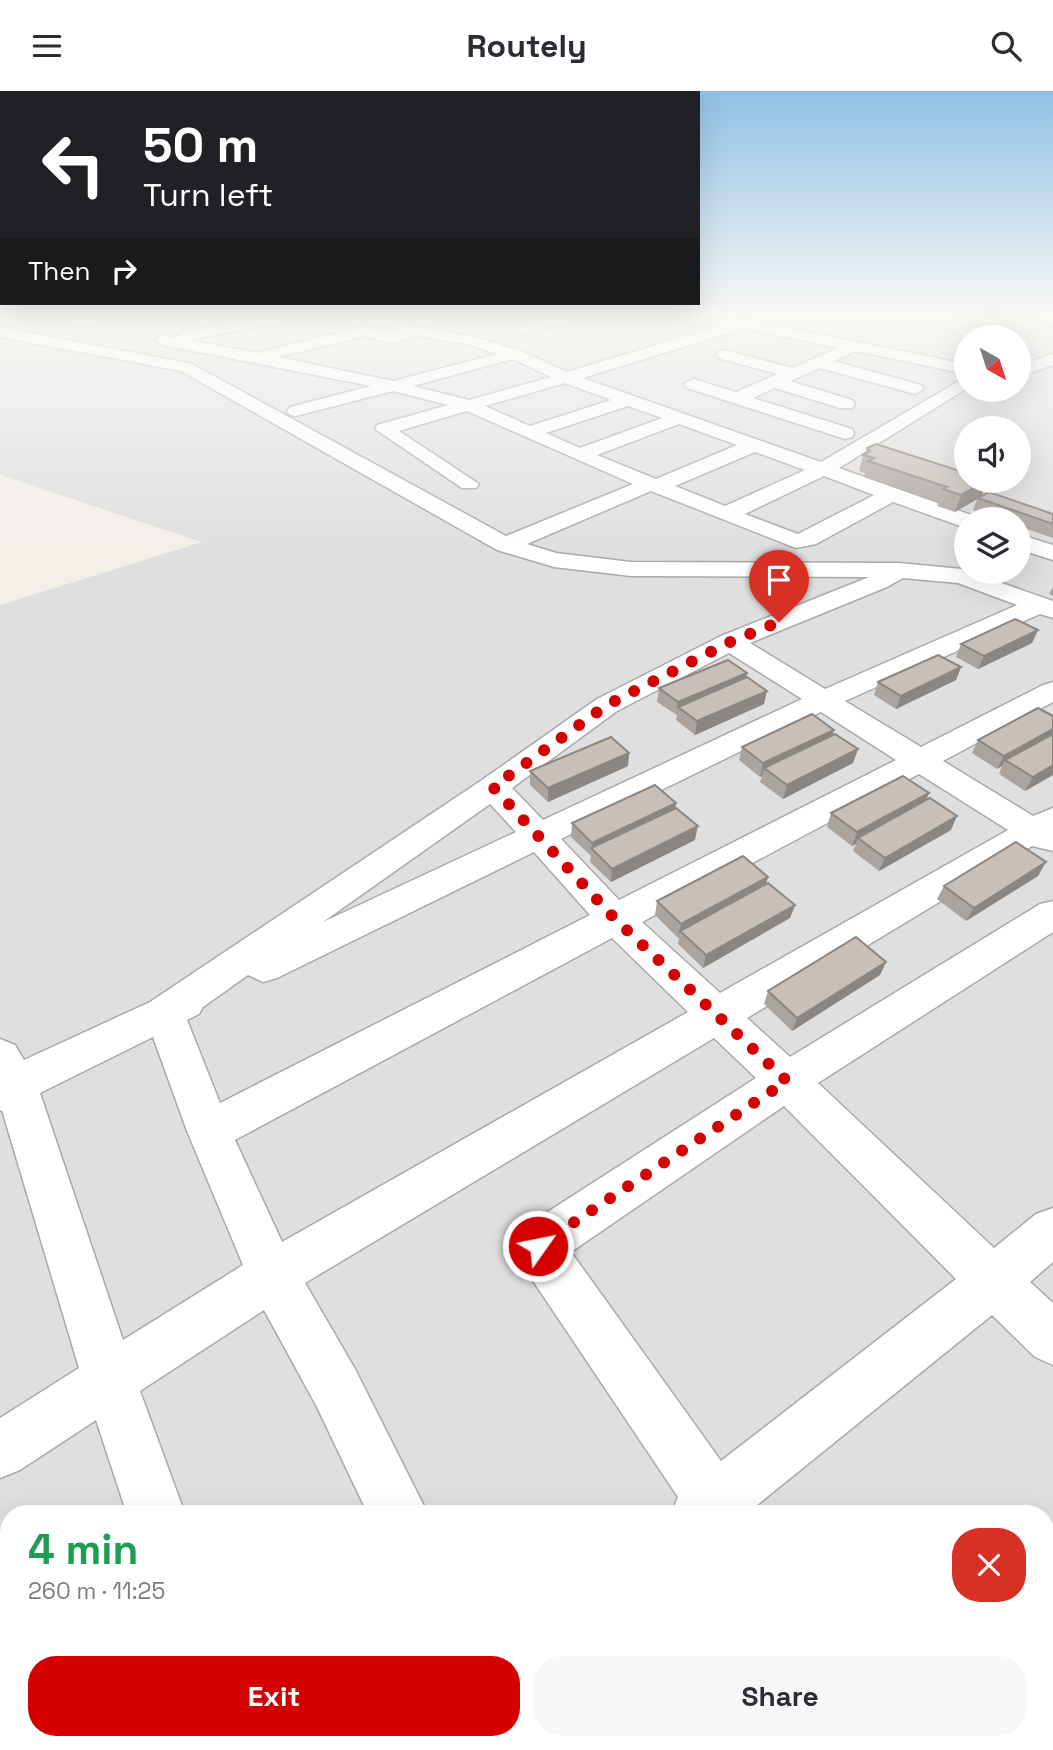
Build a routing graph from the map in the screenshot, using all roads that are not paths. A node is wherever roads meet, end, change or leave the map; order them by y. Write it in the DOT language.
graph roads {
  1 [pos="235,394"];
  2 [pos="361,394"];
  3 [pos="427,394"];
  4 [pos="508,394"];
  5 [pos="607,394"];
  6 [pos="731,394"];
  7 [pos="746,394"];
  8 [pos="815,394"];
  9 [pos="946,394"];
  10 [pos="740,397"];
  11 [pos="625,401"];
  12 [pos="846,404"];
  13 [pos="468,405"];
  14 [pos="296,411"];
  15 [pos="677,419"];
  16 [pos="530,432"];
  17 [pos="845,433"];
  18 [pos="754,445"];
  19 [pos="579,455"];
  20 [pos="823,469"];
  21 [pos="469,484"];
  22 [pos="654,485"];
  23 [pos="892,494"];
  24 [pos="726,514"];
  25 [pos="954,517"];
  26 [pos="505,545"];
  27 [pos="1031,545"];
  28 [pos="1053,553"];
  29 [pos="899,570"];
  30 [pos="1046,607"];
  31 [pos="730,642"];
  32 [pos="1053,691"];
  33 [pos="823,700"];
  34 [pos="920,761"];
  35 [pos="493,787"];
  36 [pos="1046,831"];
  37 [pos="540,837"];
  38 [pos="1053,913"];
  39 [pos="615,919"];
  40 [pos="164,1013"];
  41 [pos="716,1016"];
  42 [pos="5,1078"];
  43 [pos="787,1081"];
  44 [pos="209,1131"];
  45 [pos="1053,1231"];
  46 [pos="272,1275"];
  47 [pos="995,1280"];
  48 [pos="1053,1339"];
  49 [pos="109,1380"];
  50 [pos="0,1450"];
  51 [pos="153,1505"];
  52 [pos="394,1505"];
  53 [pos="707,1505"];
  54 [pos="711,1505"];
  1 -- 26 [label="street"];
  2 -- 14 [label="street"];
  3 -- 13 [label="street"];
  4 -- 13 [label="street"];
  5 -- 11 [label="street"];
  6 -- 10 [label="street"];
  7 -- 10 [label="street"];
  8 -- 12 [label="street"];
  9 -- 20 [label="street"];
  10 -- 17 [label="street"];
  11 -- 15 [label="street"];
  11 -- 16 [label="street"];
  13 -- 16 [label="street"];
  13 -- 21 [label="street"];
  15 -- 18 [label="street"];
  15 -- 19 [label="street"];
  16 -- 19 [label="street"];
  18 -- 20 [label="street"];
  18 -- 22 [label="street"];
  19 -- 22 [label="street"];
  20 -- 23 [label="street"];
  20 -- 24 [label="street"];
  22 -- 24 [label="street"];
  22 -- 26 [label="street"];
  23 -- 24 [label="street"];
  23 -- 25 [label="street"];
  26 -- 29 [label="street"];
  27 -- 28 [label="street"];
  29 -- 30 [label="street"];
  29 -- 31 [label="street"];
  30 -- 33 [label="street"];
  31 -- 33 [label="street"];
  31 -- 35 [label="street"];
  32 -- 34 [label="street"];
  33 -- 34 [label="street"];
  33 -- 37 [label="street"];
  34 -- 36 [label="street"];
  34 -- 39 [label="street"];
  35 -- 37 [label="street"];
  35 -- 40 [label="street"];
  36 -- 41 [label="street"];
  37 -- 39 [label="street"];
  37 -- 40 [label="street"];
  38 -- 43 [label="street"];
  39 -- 41 [label="street"];
  39 -- 44 [label="street"];
  40 -- 42 [label="street"];
  40 -- 44 [label="street"];
  41 -- 43 [label="street"];
  41 -- 46 [label="street"];
  42 -- 49 [label="street"];
  43 -- 47 [label="street"];
  43 -- 53 [label="street"];
  44 -- 46 [label="street"];
  45 -- 47 [label="street"];
  46 -- 49 [label="street"];
  46 -- 52 [label="street"];
  47 -- 48 [label="street"];
  47 -- 54 [label="street"];
  49 -- 50 [label="street"];
  49 -- 51 [label="street"];
}
